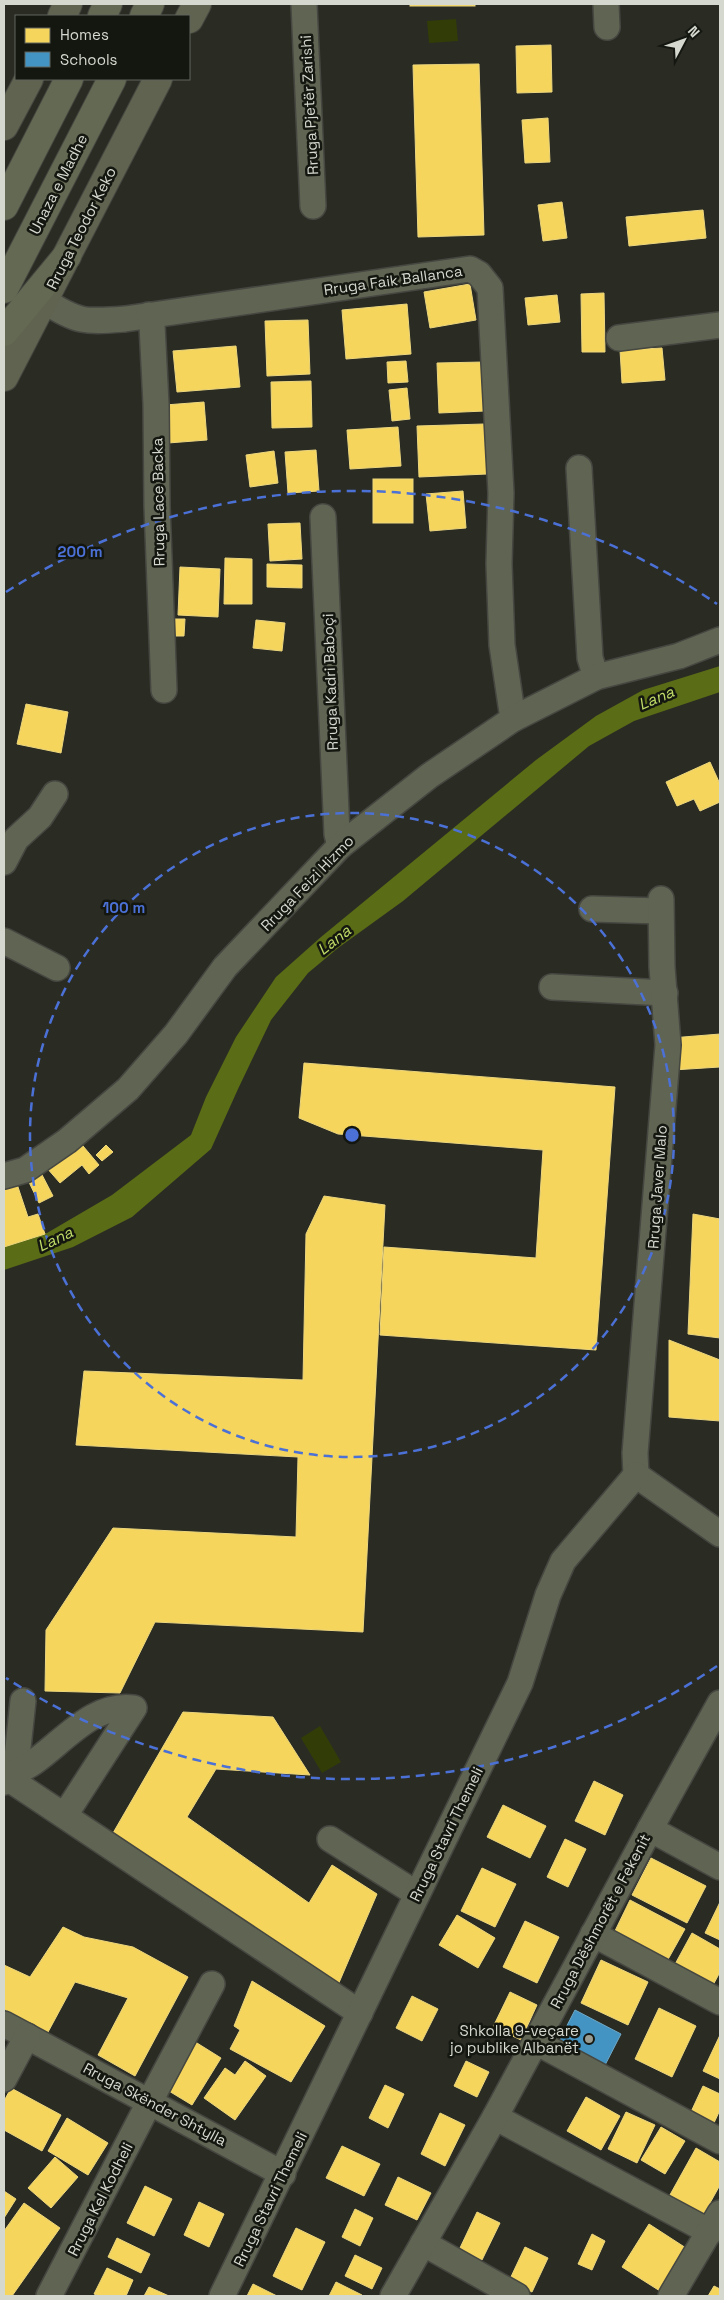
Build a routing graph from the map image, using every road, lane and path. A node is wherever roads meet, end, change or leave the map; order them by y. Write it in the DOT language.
graph roads {
  1 [pos="197,4"];
  2 [pos="304,4"];
  3 [pos="190,17"];
  4 [pos="28,80"];
  5 [pos="69,80"];
  6 [pos="111,80"];
  7 [pos="157,80"];
  8 [pos="4,126"];
  9 [pos="4,206"];
  10 [pos="313,206"];
  11 [pos="67,256"];
  12 [pos="4,289"];
  13 [pos="44,300"];
  14 [pos="150,315"];
  15 [pos="720,325"];
  16 [pos="4,332"];
  17 [pos="619,338"];
  18 [pos="4,377"];
  19 [pos="579,468"];
  20 [pos="323,517"];
  21 [pos="720,640"];
  22 [pos="596,677"];
  23 [pos="164,690"];
  24 [pos="513,719"];
  25 [pos="55,794"];
  26 [pos="340,846"];
  27 [pos="4,862"];
  28 [pos="592,909"];
  29 [pos="4,942"];
  30 [pos="57,968"];
  31 [pos="552,987"];
  32 [pos="665,993"];
  33 [pos="4,1176"];
  34 [pos="636,1475"];
  35 [pos="720,1534"];
  36 [pos="24,1701"];
  37 [pos="720,1703"];
  38 [pos="5,1779"];
  39 [pos="65,1815"];
  40 [pos="650,1829"];
  41 [pos="330,1838"];
  42 [pos="720,1867"];
  43 [pos="417,1894"];
  44 [pos="593,1934"];
  45 [pos="212,1984"];
  46 [pos="720,2002"];
  47 [pos="360,2012"];
  48 [pos="4,2024"];
  49 [pos="27,2036"];
  50 [pos="536,2042"];
  51 [pos="4,2079"];
  52 [pos="150,2101"];
  53 [pos="495,2117"];
  54 [pos="720,2141"];
  55 [pos="283,2174"];
  56 [pos="715,2223"];
  57 [pos="423,2244"];
  58 [pos="49,2296"];
  59 [pos="222,2296"];
  60 [pos="393,2296"];
  61 [pos="518,2296"];
  62 [pos="671,2296"];
  1 -- 3 [label="main road"];
  2 -- 10 [label="street, Rruga Pjetër Zarishi"];
  4 -- 8 [label="main road"];
  5 -- 9 [label="highway"];
  6 -- 12 [label="highway, Unaza e Madhe"];
  7 -- 11 [label="main road, Rruga Teodor Keko"];
  11 -- 13 [label="main road, Rruga Teodor Keko"];
  11 -- 16 [label="highway"];
  13 -- 14 [label="street, Rruga Faik Ballanca"];
  13 -- 18 [label="main road, Rruga Teodor Keko"];
  14 -- 23 [label="street, Rruga Lace Backa"];
  14 -- 24 [label="street, Rruga Faik Ballanca"];
  15 -- 17 [label="street"];
  19 -- 22 [label="street"];
  20 -- 26 [label="street, Rruga Kadri Baboçi"];
  21 -- 22 [label="street, Rruga Feizi Hizmo"];
  22 -- 24 [label="street, Rruga Feizi Hizmo"];
  24 -- 26 [label="street, Rruga Feizi Hizmo"];
  25 -- 27 [label="street"];
  26 -- 33 [label="street, Rruga Feizi Hizmo"];
  28 -- 32 [label="street, Rruga Javer Malo"];
  29 -- 30 [label="street"];
  31 -- 32 [label="street"];
  32 -- 34 [label="street, Rruga Javer Malo"];
  34 -- 35 [label="street"];
  34 -- 43 [label="street, Rruga Stavri Themeli"];
  36 -- 38 [label="street"];
  37 -- 40 [label="street, Rruga Dëshmorët e Fekenit"];
  38 -- 39 [label="street"];
  38 -- 39 [label="street"];
  39 -- 47 [label="street"];
  40 -- 42 [label="street"];
  40 -- 44 [label="street, Rruga Dëshmorët e Fekenit"];
  41 -- 43 [label="street"];
  43 -- 47 [label="street, Rruga Stavri Themeli"];
  44 -- 46 [label="street"];
  44 -- 50 [label="street, Rruga Dëshmorët e Fekenit"];
  45 -- 52 [label="street, Rruga Kel Kodheli"];
  47 -- 55 [label="street, Rruga Stavri Themeli"];
  48 -- 49 [label="street, Rruga Skënder Shtylla"];
  49 -- 51 [label="street"];
  49 -- 52 [label="street, Rruga Skënder Shtylla"];
  50 -- 53 [label="street, Rruga Dëshmorët e Fekenit"];
  50 -- 54 [label="street"];
  52 -- 55 [label="street, Rruga Skënder Shtylla"];
  52 -- 58 [label="street, Rruga Kel Kodheli"];
  53 -- 56 [label="street"];
  53 -- 57 [label="street, Rruga Dëshmorët e Fekenit"];
  55 -- 59 [label="street, Rruga Stavri Themeli"];
  56 -- 62 [label="street"];
  57 -- 60 [label="street, Rruga Dëshmorët e Fekenit"];
  57 -- 61 [label="street"];
}
